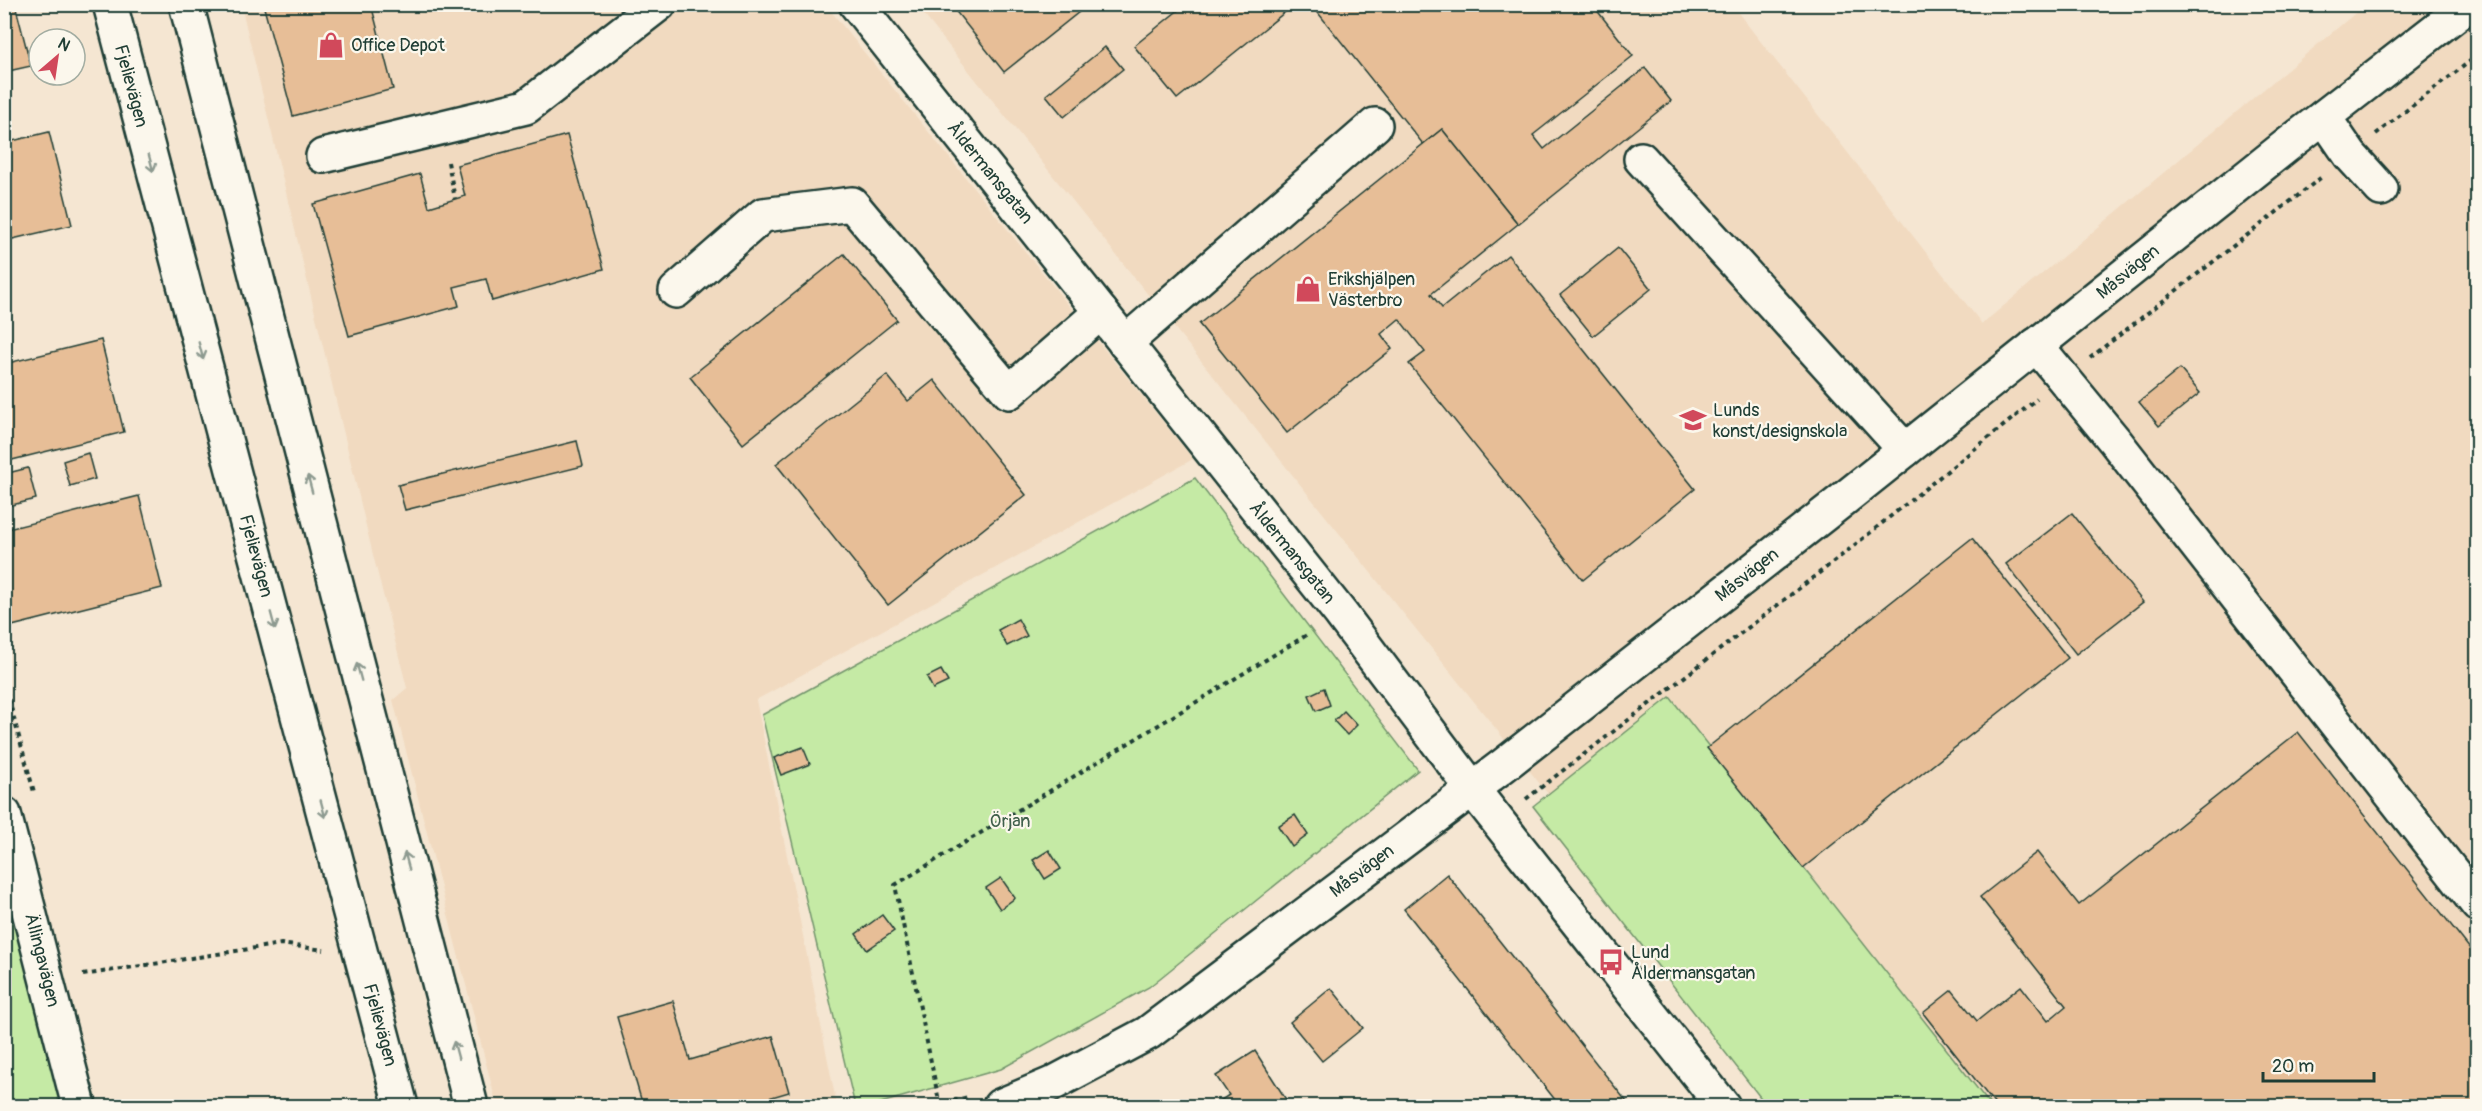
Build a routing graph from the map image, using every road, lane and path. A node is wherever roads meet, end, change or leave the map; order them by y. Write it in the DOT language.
graph roads {
  1 [pos="110,4"];
  2 [pos="186,4"];
  3 [pos="659,4"];
  4 [pos="856,4"];
  5 [pos="2469,4"];
  6 [pos="2478,55"];
  7 [pos="2324,117"];
  8 [pos="1375,125"];
  9 [pos="2350,155"];
  10 [pos="323,156"];
  11 [pos="447,156"];
  12 [pos="1641,159"];
  13 [pos="2381,189"];
  14 [pos="455,199"];
  15 [pos="676,291"];
  16 [pos="1101,312"];
  17 [pos="1125,343"];
  18 [pos="2036,345"];
  19 [pos="2063,379"];
  20 [pos="1905,450"];
  21 [pos="1341,614"];
  22 [pos="1473,788"];
  23 [pos="4,814"];
  24 [pos="1497,820"];
  25 [pos="2478,905"];
  26 [pos="324,950"];
  27 [pos="47,979"];
  28 [pos="79,1107"];
  29 [pos="401,1107"];
  30 [pos="471,1107"];
  31 [pos="940,1107"];
  32 [pos="1000,1107"];
  33 [pos="1723,1107"];
  1 -- 29 [label="street, Fjelievägen, one-way"];
  30 -- 2 [label="street, one-way"];
  3 -- 10 [label="street"];
  4 -- 16 [label="street, Åldermansgatan"];
  5 -- 7 [label="street, Måsvägen"];
  6 -- 9 [label="path"];
  7 -- 9 [label="street"];
  7 -- 18 [label="street, Måsvägen"];
  8 -- 17 [label="street"];
  9 -- 13 [label="street"];
  9 -- 19 [label="path"];
  11 -- 14 [label="path"];
  12 -- 20 [label="street"];
  15 -- 16 [label="street"];
  16 -- 17 [label="street, Åldermansgatan"];
  17 -- 21 [label="street, Åldermansgatan"];
  18 -- 19 [label="street"];
  18 -- 20 [label="street, Måsvägen"];
  19 -- 24 [label="path"];
  19 -- 25 [label="street"];
  20 -- 22 [label="street, Måsvägen"];
  21 -- 22 [label="street, Åldermansgatan"];
  21 -- 31 [label="path"];
  22 -- 24 [label="street, Åldermansgatan"];
  22 -- 32 [label="street, Måsvägen"];
  23 -- 27 [label="street, Ällingavägen"];
  24 -- 33 [label="street, Åldermansgatan"];
  26 -- 27 [label="path"];
  27 -- 28 [label="street, Ällingavägen"];
}
